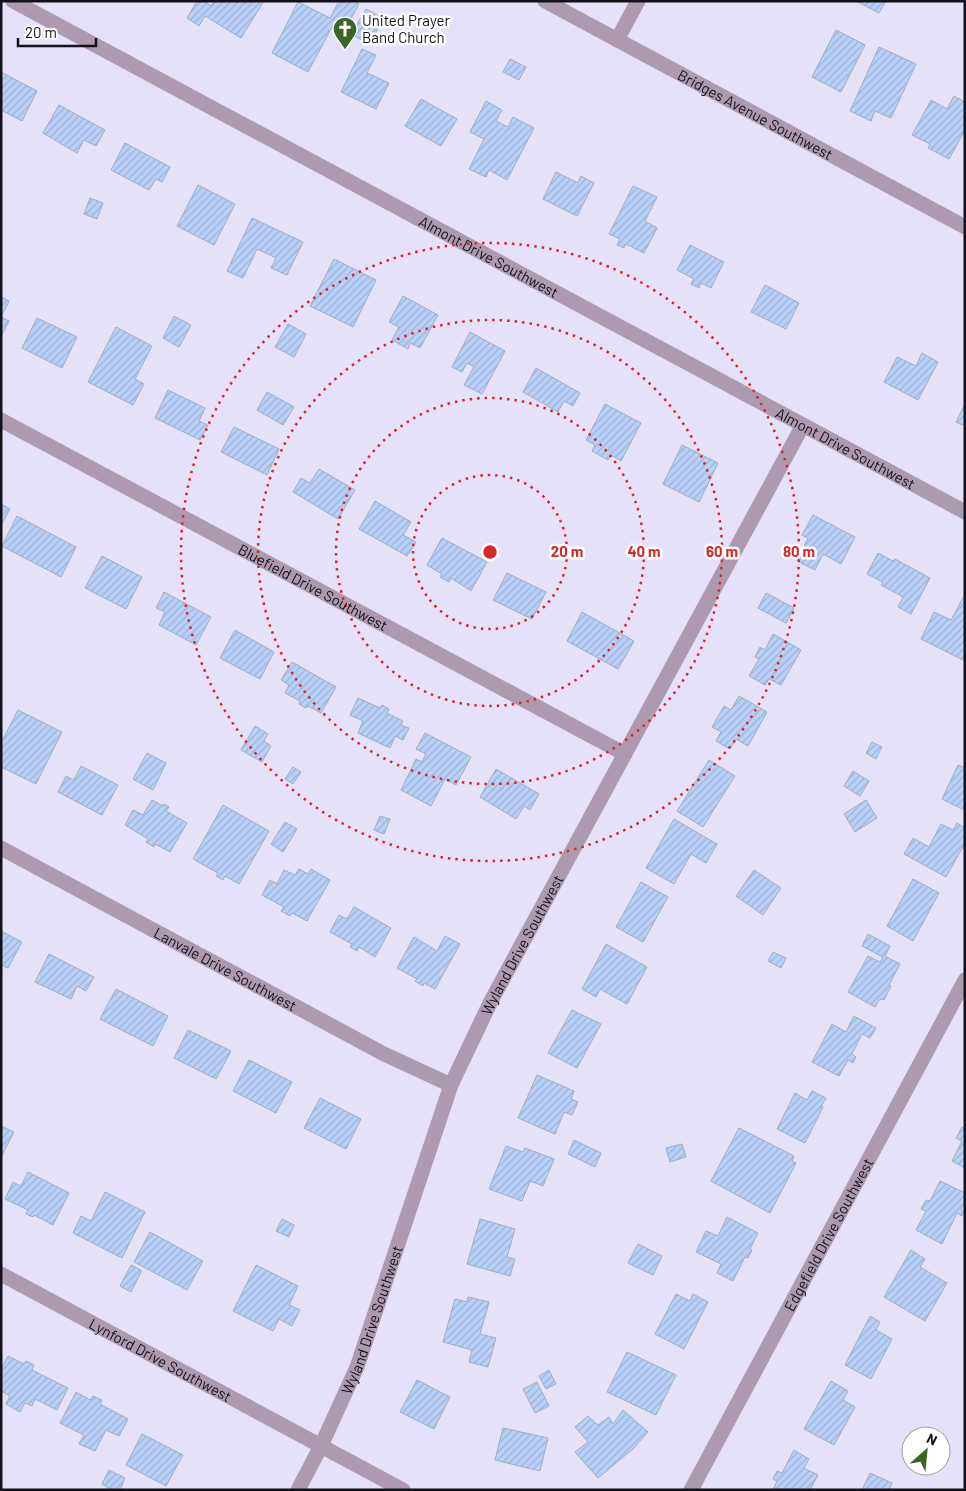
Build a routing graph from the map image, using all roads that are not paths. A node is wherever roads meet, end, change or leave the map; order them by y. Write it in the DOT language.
graph roads {
  1 [pos="13,1"];
  2 [pos="545,1"];
  3 [pos="638,1"];
  4 [pos="617,40"];
  5 [pos="965,228"];
  6 [pos="1,420"];
  7 [pos="803,425"];
  8 [pos="965,512"];
  9 [pos="625,754"];
  10 [pos="1,848"];
  11 [pos="965,980"];
  12 [pos="451,1085"];
  13 [pos="1,1274"];
  14 [pos="321,1446"];
  15 [pos="298,1490"];
  16 [pos="402,1490"];
  17 [pos="691,1490"];
  1 -- 7 [label="street, Almont Drive Southwest"];
  2 -- 4 [label="street, Bridges Avenue Southwest"];
  3 -- 4 [label="street"];
  4 -- 5 [label="street, Bridges Avenue Southwest"];
  6 -- 9 [label="street, Bluefield Drive Southwest"];
  7 -- 8 [label="street, Almont Drive Southwest"];
  7 -- 9 [label="street, Wyland Drive Southwest"];
  9 -- 12 [label="street, Wyland Drive Southwest"];
  10 -- 12 [label="street, Lanvale Drive Southwest"];
  11 -- 17 [label="street, Edgefield Drive Southwest"];
  12 -- 14 [label="street, Wyland Drive Southwest"];
  13 -- 14 [label="street, Lynford Drive Southwest"];
  14 -- 15 [label="street, Wyland Drive Southwest"];
  14 -- 16 [label="street"];
}
